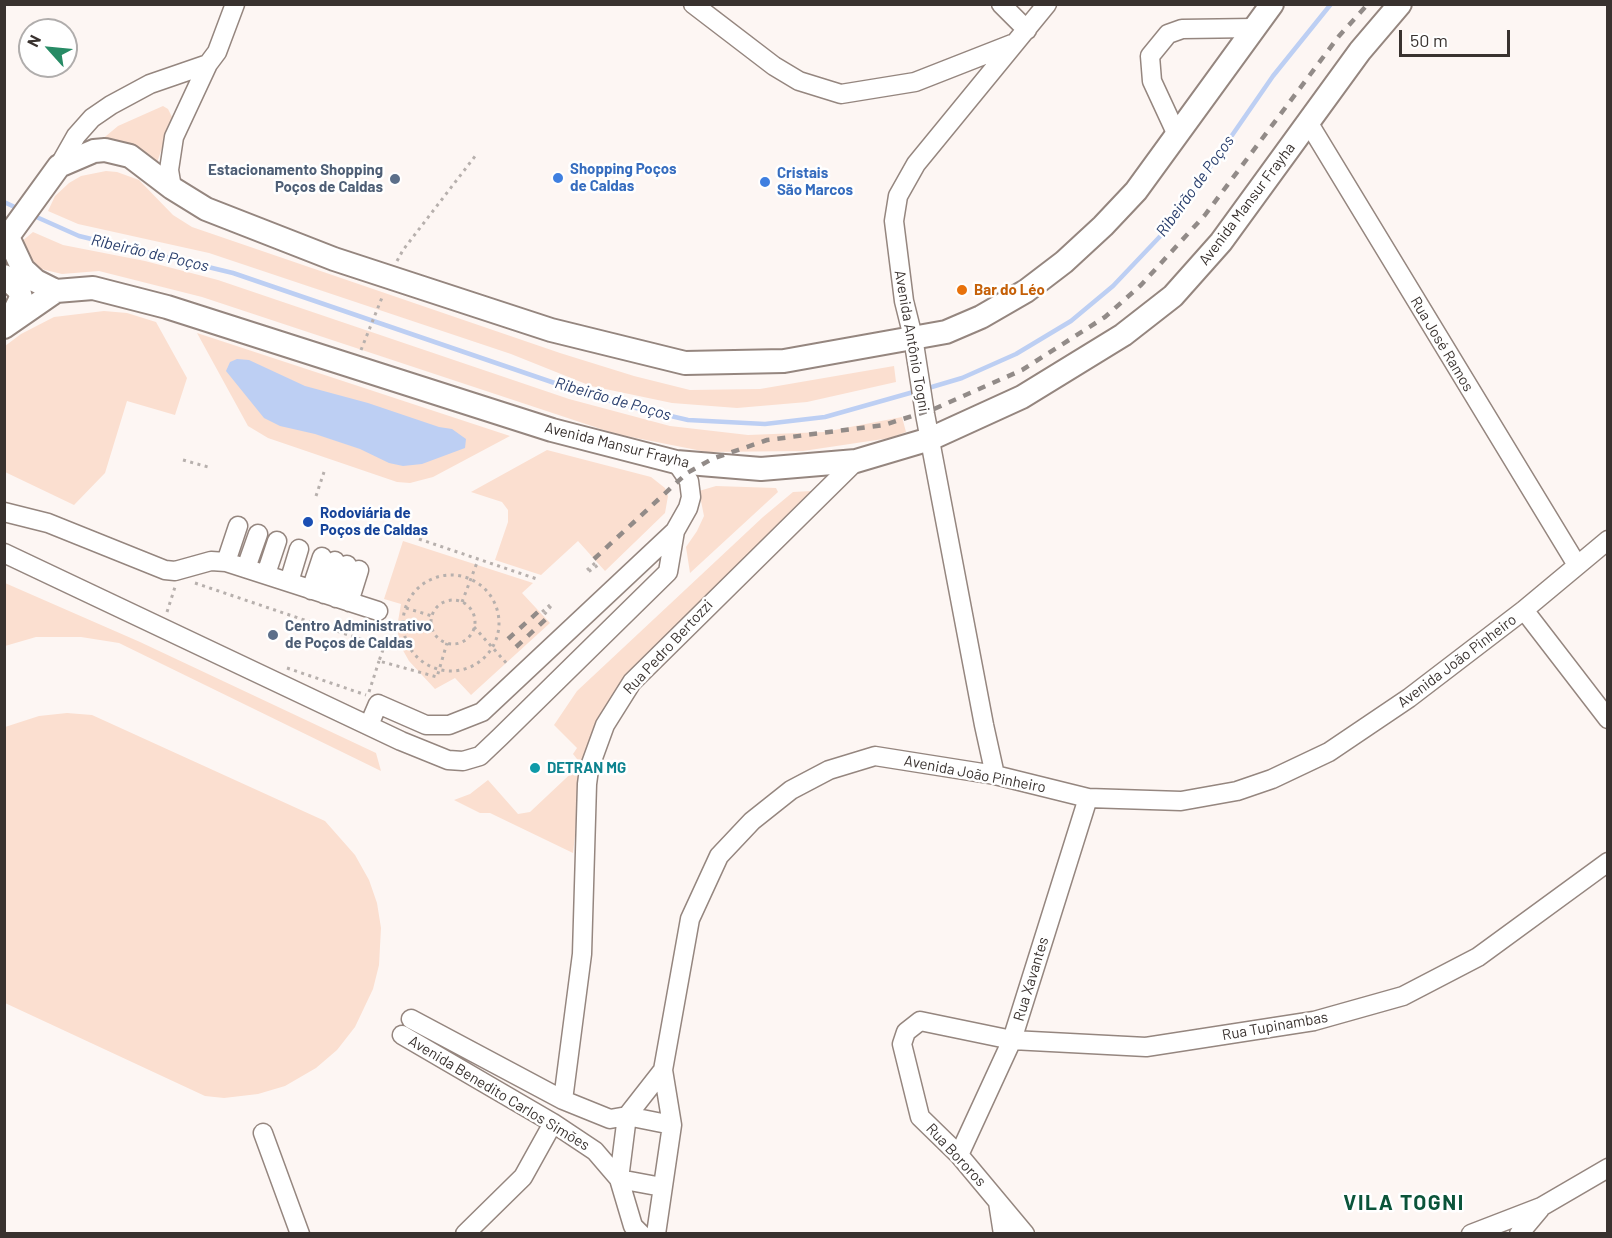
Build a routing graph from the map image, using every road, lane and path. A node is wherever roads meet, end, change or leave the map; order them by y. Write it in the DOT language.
graph roads {
  1 [pos="235,4"];
  2 [pos="693,4"];
  3 [pos="1001,4"];
  4 [pos="1047,4"];
  5 [pos="1272,4"];
  6 [pos="1400,4"];
  7 [pos="1255,28"];
  8 [pos="1021,36"];
  9 [pos="208,64"];
  10 [pos="1308,122"];
  11 [pos="1178,135"];
  12 [pos="476,155"];
  13 [pos="53,175"];
  14 [pos="172,188"];
  15 [pos="8,237"];
  16 [pos="4,276"];
  17 [pos="390,277"];
  18 [pos="56,291"];
  19 [pos="7,325"];
  20 [pos="913,337"];
  21 [pos="365,339"];
  22 [pos="930,439"];
  23 [pos="183,460"];
  24 [pos="856,461"];
  25 [pos="676,462"];
  26 [pos="208,467"];
  27 [pos="324,472"];
  28 [pos="316,496"];
  29 [pos="4,512"];
  30 [pos="675,531"];
  31 [pos="419,539"];
  32 [pos="1608,540"];
  33 [pos="296,547"];
  34 [pos="4,553"];
  35 [pos="478,560"];
  36 [pos="1577,565"];
  37 [pos="179,578"];
  38 [pos="537,579"];
  39 [pos="472,580"];
  40 [pos="189,581"];
  41 [pos="285,581"];
  42 [pos="462,602"];
  43 [pos="405,608"];
  44 [pos="1524,610"];
  45 [pos="378,611"];
  46 [pos="166,615"];
  47 [pos="432,616"];
  48 [pos="474,627"];
  49 [pos="447,643"];
  50 [pos="492,648"];
  51 [pos="380,661"];
  52 [pos="281,666"];
  53 [pos="439,670"];
  54 [pos="519,677"];
  55 [pos="1608,719"];
  56 [pos="369,725"];
  57 [pos="986,773"];
  58 [pos="1088,798"];
  59 [pos="1608,862"];
  60 [pos="411,1019"];
  61 [pos="906,1032"];
  62 [pos="402,1035"];
  63 [pos="1012,1040"];
  64 [pos="663,1070"];
  65 [pos="563,1100"];
  66 [pos="627,1116"];
  67 [pos="553,1123"];
  68 [pos="672,1125"];
  69 [pos="263,1132"];
  70 [pos="959,1155"];
  71 [pos="1608,1168"];
  72 [pos="619,1179"];
  73 [pos="662,1187"];
  74 [pos="998,1200"];
  75 [pos="1541,1207"];
  76 [pos="300,1233"];
  77 [pos="465,1233"];
  78 [pos="641,1233"];
  79 [pos="656,1233"];
  80 [pos="1004,1233"];
  81 [pos="1025,1233"];
  82 [pos="1471,1233"];
  83 [pos="1520,1233"];
  1 -- 9 [label="street"];
  2 -- 8 [label="street"];
  3 -- 8 [label="street"];
  4 -- 8 [label="street, Avenida Antônio Togni"];
  5 -- 7 [label="main road"];
  6 -- 10 [label="main road, Avenida Mansur Frayha"];
  7 -- 11 [label="main road"];
  7 -- 11 [label="street"];
  8 -- 20 [label="street, Avenida Antônio Togni"];
  9 -- 13 [label="street"];
  9 -- 14 [label="street"];
  10 -- 22 [label="main road, Avenida Mansur Frayha"];
  10 -- 36 [label="street, Rua José Ramos"];
  11 -- 20 [label="main road"];
  12 -- 17 [label="path"];
  13 -- 14 [label="main road"];
  13 -- 15 [label="main road"];
  14 -- 17 [label="main road"];
  15 -- 18 [label="main road"];
  16 -- 19 [label="main road"];
  17 -- 20 [label="main road"];
  17 -- 21 [label="path"];
  18 -- 19 [label="main road, Avenida Mansur Frayha"];
  18 -- 25 [label="main road, Avenida Mansur Frayha"];
  20 -- 22 [label="street, Avenida Antônio Togni"];
  22 -- 24 [label="main road, Avenida Mansur Frayha"];
  22 -- 57 [label="street, Avenida Antônio Togni"];
  23 -- 26 [label="path"];
  24 -- 25 [label="main road, Avenida Mansur Frayha"];
  24 -- 65 [label="street, Rua Pedro Bertozzi"];
  25 -- 30 [label="street"];
  27 -- 28 [label="path"];
  29 -- 41 [label="street"];
  30 -- 54 [label="street"];
  30 -- 56 [label="street"];
  31 -- 35 [label="path"];
  32 -- 36 [label="street, Avenida João Pinheiro"];
  33 -- 41 [label="street"];
  33 -- 41 [label="street"];
  33 -- 41 [label="street"];
  33 -- 41 [label="street"];
  33 -- 41 [label="street"];
  34 -- 56 [label="street"];
  35 -- 38 [label="path"];
  35 -- 39 [label="path"];
  36 -- 44 [label="street, Avenida João Pinheiro"];
  37 -- 46 [label="path"];
  39 -- 42 [label="path"];
  39 -- 43 [label="path"];
  39 -- 50 [label="path"];
  40 -- 51 [label="path"];
  41 -- 45 [label="street"];
  42 -- 47 [label="path"];
  42 -- 48 [label="path"];
  43 -- 47 [label="path"];
  43 -- 53 [label="path"];
  44 -- 55 [label="street"];
  44 -- 58 [label="street, Avenida João Pinheiro"];
  47 -- 49 [label="path"];
  48 -- 49 [label="path"];
  48 -- 50 [label="path"];
  49 -- 53 [label="path"];
  50 -- 53 [label="path"];
  50 -- 54 [label="path"];
  51 -- 52 [label="path"];
  51 -- 53 [label="path"];
  54 -- 56 [label="street"];
  57 -- 58 [label="street, Avenida João Pinheiro"];
  57 -- 64 [label="street, Avenida João Pinheiro"];
  58 -- 63 [label="street, Rua Xavantes"];
  59 -- 63 [label="street, Rua Tupinambas"];
  60 -- 65 [label="street, Avenida Benedito Carlos Simões"];
  61 -- 63 [label="street, Rua Tupinambas"];
  61 -- 70 [label="street, Rua Bororos"];
  62 -- 67 [label="street, Avenida Benedito Carlos Simões"];
  63 -- 70 [label="street, Rua Xavantes"];
  64 -- 66 [label="street"];
  64 -- 68 [label="street, Avenida João Pinheiro"];
  65 -- 66 [label="street, Avenida Benedito Carlos Simões"];
  66 -- 68 [label="street, Avenida Benedito Carlos Simões"];
  66 -- 72 [label="street"];
  67 -- 72 [label="street, Avenida Benedito Carlos Simões"];
  67 -- 77 [label="street"];
  68 -- 73 [label="street, Avenida João Pinheiro"];
  69 -- 76 [label="street"];
  70 -- 74 [label="street, Rua Bororos"];
  71 -- 75 [label="street"];
  72 -- 73 [label="street"];
  72 -- 78 [label="street"];
  73 -- 79 [label="street, Avenida João Pinheiro"];
  74 -- 80 [label="street"];
  74 -- 81 [label="street, Rua Bororos"];
  75 -- 82 [label="street"];
  75 -- 83 [label="street"];
}
